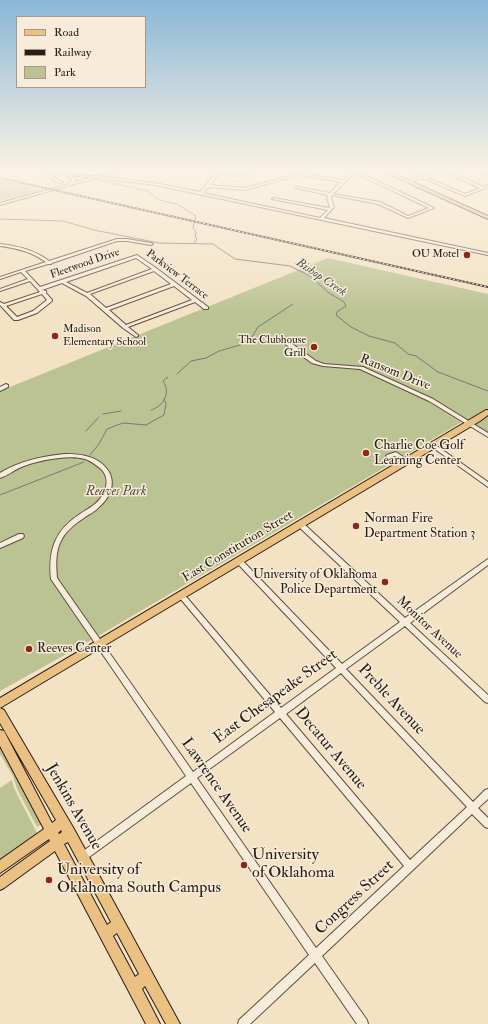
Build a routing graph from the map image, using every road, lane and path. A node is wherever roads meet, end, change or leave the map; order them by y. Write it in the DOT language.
graph roads {
  1 [pos="321,219"];
  2 [pos="151,244"];
  3 [pos="0,245"];
  4 [pos="488,254"];
  5 [pos="137,256"];
  6 [pos="49,263"];
  7 [pos="155,270"];
  8 [pos="22,271"];
  9 [pos="0,278"];
  10 [pos="30,280"];
  11 [pos="62,281"];
  12 [pos="175,284"];
  13 [pos="0,290"];
  14 [pos="42,291"];
  15 [pos="86,294"];
  16 [pos="195,300"];
  17 [pos="1,305"];
  18 [pos="206,308"];
  19 [pos="106,310"];
  20 [pos="126,327"];
  21 [pos="136,336"];
  22 [pos="286,342"];
  23 [pos="6,386"];
  24 [pos="0,389"];
  25 [pos="488,412"];
  26 [pos="471,424"];
  27 [pos="488,435"];
  28 [pos="434,446"];
  29 [pos="389,456"];
  30 [pos="407,462"];
  31 [pos="0,476"];
  32 [pos="488,485"];
  33 [pos="301,524"];
  34 [pos="21,536"];
  35 [pos="0,546"];
  36 [pos="239,561"];
  37 [pos="488,562"];
  38 [pos="182,595"];
  39 [pos="405,622"];
  40 [pos="99,645"];
  41 [pos="341,668"];
  42 [pos="488,700"];
  43 [pos="0,703"];
  44 [pos="280,712"];
  45 [pos="0,713"];
  46 [pos="0,735"];
  47 [pos="192,777"];
  48 [pos="488,793"];
  49 [pos="472,807"];
  50 [pos="63,822"];
  51 [pos="488,824"];
  52 [pos="51,831"];
  53 [pos="70,833"];
  54 [pos="57,843"];
  55 [pos="82,857"];
  56 [pos="0,867"];
  57 [pos="410,867"];
  58 [pos="0,884"];
  59 [pos="119,924"];
  60 [pos="106,934"];
  61 [pos="315,956"];
  62 [pos="147,976"];
  63 [pos="134,987"];
  64 [pos="153,1024"];
  65 [pos="173,1024"];
  66 [pos="243,1024"];
  67 [pos="363,1024"];
  1 -- 4 [label="street"];
  2 -- 6 [label="street"];
  3 -- 6 [label="street"];
  5 -- 7 [label="street, Parkview Terrace"];
  5 -- 11 [label="street, Fleetwood Drive"];
  6 -- 8 [label="street"];
  7 -- 12 [label="street, Parkview Terrace"];
  7 -- 15 [label="street"];
  8 -- 9 [label="street"];
  8 -- 10 [label="street"];
  10 -- 13 [label="street"];
  10 -- 14 [label="street"];
  11 -- 14 [label="street, Fleetwood Drive"];
  11 -- 15 [label="street"];
  12 -- 16 [label="street, Parkview Terrace"];
  12 -- 19 [label="street"];
  14 -- 17 [label="street, Fleetwood Drive"];
  14 -- 17 [label="street"];
  15 -- 19 [label="street"];
  16 -- 18 [label="street, Parkview Terrace"];
  16 -- 20 [label="street"];
  19 -- 20 [label="street"];
  20 -- 21 [label="street"];
  22 -- 26 [label="street, Ransom Drive"];
  23 -- 24 [label="street"];
  25 -- 26 [label="main road, East Constitution Street"];
  26 -- 27 [label="street, Ransom Drive"];
  26 -- 28 [label="main road, East Constitution Street"];
  28 -- 30 [label="main road, East Constitution Street"];
  28 -- 32 [label="street"];
  29 -- 30 [label="street"];
  30 -- 33 [label="main road, East Constitution Street"];
  31 -- 40 [label="street, Lawrence Avenue"];
  33 -- 36 [label="main road, East Constitution Street"];
  33 -- 39 [label="street, Monitor Avenue"];
  34 -- 35 [label="street"];
  36 -- 38 [label="main road, East Constitution Street"];
  36 -- 41 [label="street, Preble Avenue"];
  37 -- 39 [label="street, East Chesapeake Street"];
  38 -- 40 [label="main road, East Constitution Street"];
  38 -- 44 [label="street, Decatur Avenue"];
  39 -- 41 [label="street, East Chesapeake Street"];
  39 -- 42 [label="street, Monitor Avenue"];
  40 -- 43 [label="main road, East Constitution Street"];
  40 -- 47 [label="street, Lawrence Avenue"];
  41 -- 44 [label="street, East Chesapeake Street"];
  41 -- 49 [label="street, Preble Avenue"];
  44 -- 47 [label="street, East Chesapeake Street"];
  44 -- 57 [label="street, Decatur Avenue"];
  45 -- 50 [label="main road, Jenkins Avenue"];
  46 -- 52 [label="main road"];
  47 -- 55 [label="street, East Chesapeake Street"];
  47 -- 61 [label="street, Lawrence Avenue"];
  48 -- 49 [label="street, Congress Street"];
  49 -- 51 [label="street, Preble Avenue"];
  49 -- 57 [label="street, Congress Street"];
  50 -- 52 [label="main road"];
  50 -- 53 [label="main road, Jenkins Avenue"];
  52 -- 54 [label="main road"];
  52 -- 56 [label="main road"];
  53 -- 54 [label="main road"];
  53 -- 55 [label="main road, Jenkins Avenue"];
  54 -- 58 [label="main road"];
  54 -- 60 [label="main road"];
  55 -- 59 [label="main road, Jenkins Avenue"];
  57 -- 61 [label="street, Congress Street"];
  59 -- 60 [label="main road"];
  59 -- 62 [label="main road, Jenkins Avenue"];
  60 -- 63 [label="main road"];
  61 -- 66 [label="street, Congress Street"];
  61 -- 67 [label="street, Lawrence Avenue"];
  62 -- 63 [label="main road"];
  62 -- 65 [label="main road, Jenkins Avenue"];
  63 -- 64 [label="main road"];
}
